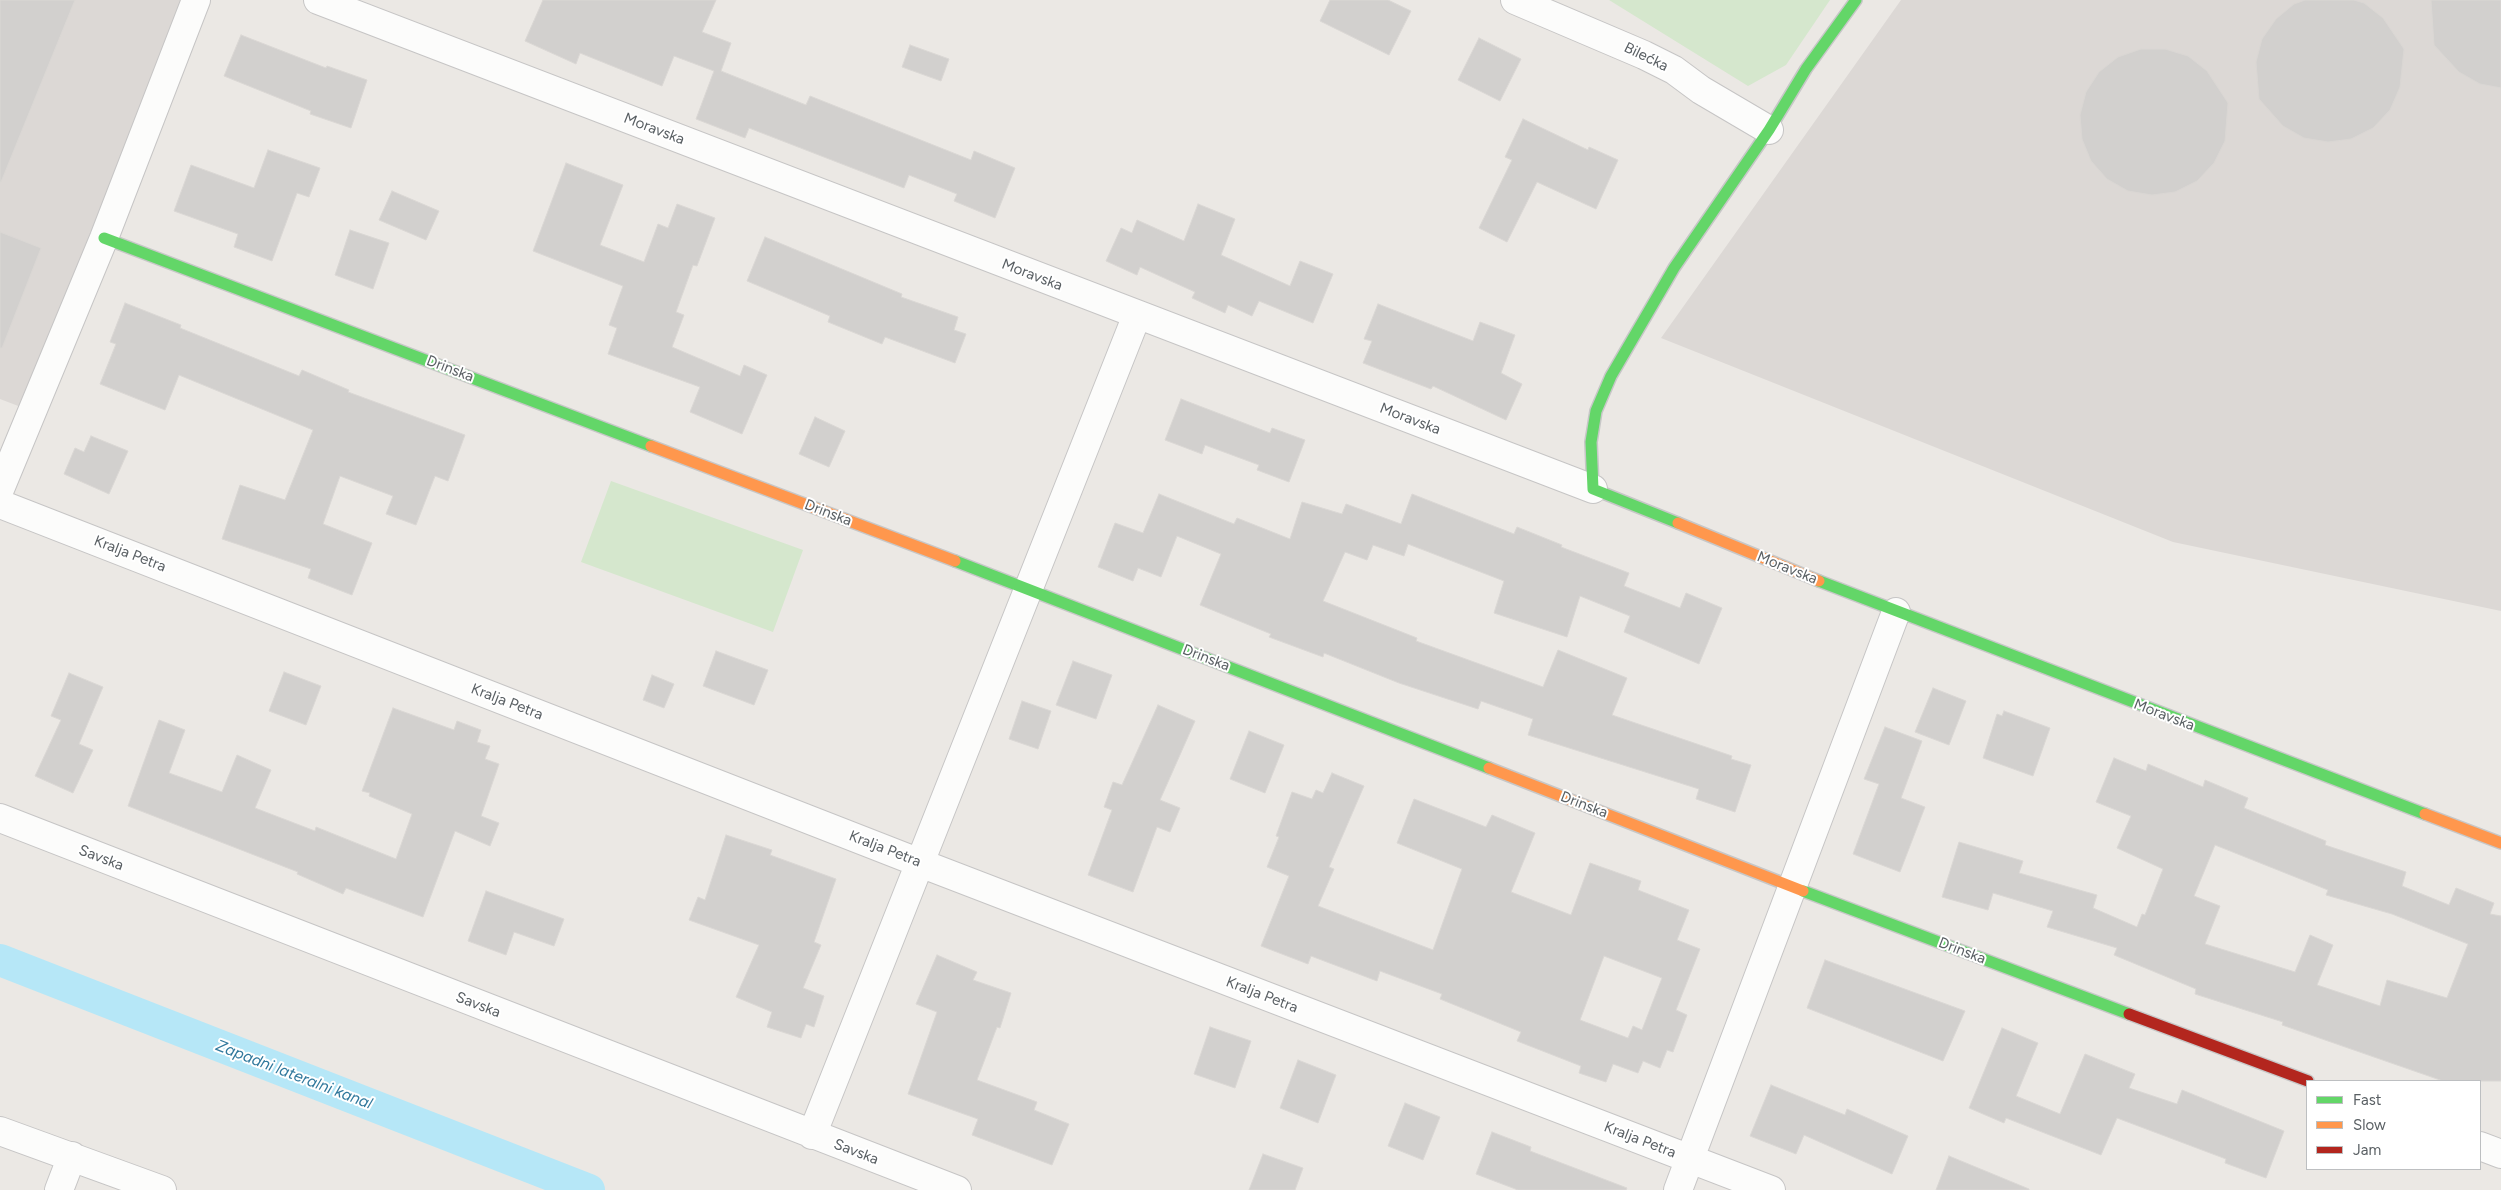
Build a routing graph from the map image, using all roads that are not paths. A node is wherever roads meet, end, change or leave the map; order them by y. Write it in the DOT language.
graph roads {
  1 [pos="196,0"];
  2 [pos="318,0"];
  3 [pos="1515,0"];
  4 [pos="1856,0"];
  5 [pos="1769,130"];
  6 [pos="104,238"];
  7 [pos="1136,315"];
  8 [pos="0,489"];
  9 [pos="1593,489"];
  10 [pos="0,504"];
  11 [pos="1028,589"];
  12 [pos="1896,612"];
  13 [pos="0,818"];
  14 [pos="2501,844"];
  15 [pos="920,862"];
  16 [pos="1793,887"];
  17 [pos="2306,1080"];
  18 [pos="0,1131"];
  19 [pos="812,1135"];
  20 [pos="2481,1146"];
  21 [pos="2501,1154"];
  22 [pos="72,1156"];
  23 [pos="1690,1159"];
  24 [pos="59,1190"];
  25 [pos="162,1190"];
  26 [pos="957,1190"];
  27 [pos="1678,1190"];
  28 [pos="1771,1190"];
  1 -- 6 [label="street"];
  2 -- 7 [label="street, Moravska"];
  3 -- 5 [label="street, Bilećka"];
  4 -- 5 [label="street"];
  5 -- 9 [label="street"];
  6 -- 8 [label="street"];
  6 -- 11 [label="street, Drinska"];
  7 -- 9 [label="street, Moravska"];
  7 -- 11 [label="street"];
  9 -- 12 [label="street, Moravska"];
  10 -- 15 [label="street, Kralja Petra"];
  11 -- 15 [label="street"];
  11 -- 16 [label="street, Drinska"];
  12 -- 14 [label="street, Moravska"];
  12 -- 16 [label="street"];
  13 -- 19 [label="street, Savska"];
  15 -- 19 [label="street"];
  15 -- 23 [label="street, Kralja Petra"];
  16 -- 17 [label="street, Drinska"];
  16 -- 23 [label="street"];
  18 -- 22 [label="street"];
  19 -- 26 [label="street, Savska"];
  20 -- 21 [label="street"];
  22 -- 24 [label="street"];
  22 -- 25 [label="street"];
  23 -- 27 [label="street"];
  23 -- 28 [label="street, Kralja Petra"];
}
